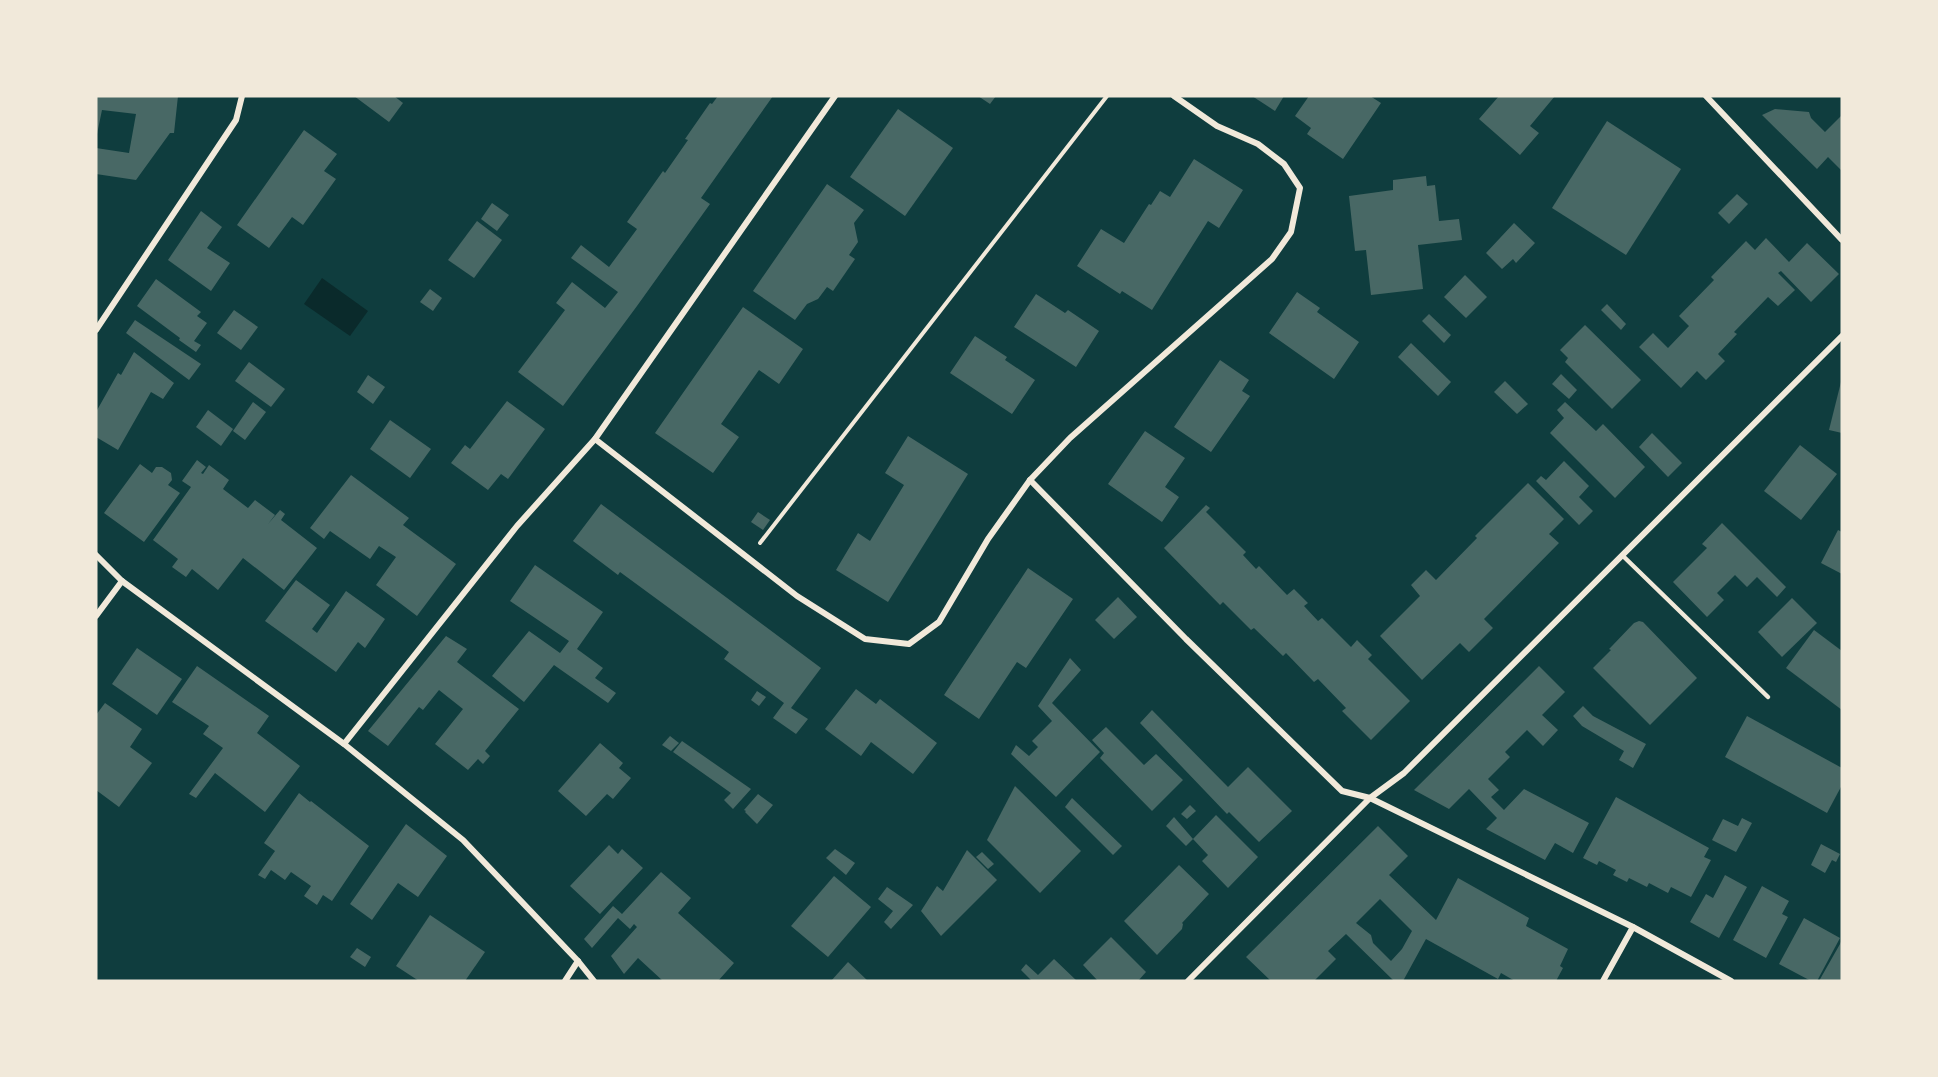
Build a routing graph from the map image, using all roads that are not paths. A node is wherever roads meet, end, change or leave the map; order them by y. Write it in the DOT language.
graph roads {
  1 [pos="242,96"];
  2 [pos="835,96"];
  3 [pos="1174,96"];
  4 [pos="1706,96"];
  5 [pos="1842,240"];
  6 [pos="96,330"];
  7 [pos="1842,336"];
  8 [pos="595,439"];
  9 [pos="1030,480"];
  10 [pos="96,555"];
  11 [pos="1623,556"];
  12 [pos="122,581"];
  13 [pos="96,616"];
  14 [pos="1768,698"];
  15 [pos="344,744"];
  16 [pos="1370,798"];
  17 [pos="1633,927"];
  18 [pos="578,961"];
  19 [pos="565,981"];
  20 [pos="594,981"];
  21 [pos="1188,981"];
  22 [pos="1603,981"];
  23 [pos="1731,981"];
  1 -- 6 [label="street"];
  2 -- 8 [label="street"];
  3 -- 9 [label="street"];
  4 -- 5 [label="street"];
  7 -- 11 [label="street"];
  8 -- 9 [label="street"];
  8 -- 15 [label="street"];
  9 -- 16 [label="street"];
  10 -- 12 [label="street"];
  11 -- 14 [label="lane"];
  11 -- 16 [label="street"];
  12 -- 13 [label="street"];
  12 -- 15 [label="street"];
  15 -- 18 [label="street"];
  16 -- 17 [label="street"];
  16 -- 21 [label="street"];
  17 -- 22 [label="street"];
  17 -- 23 [label="street"];
  18 -- 19 [label="street"];
  18 -- 20 [label="street"];
}
